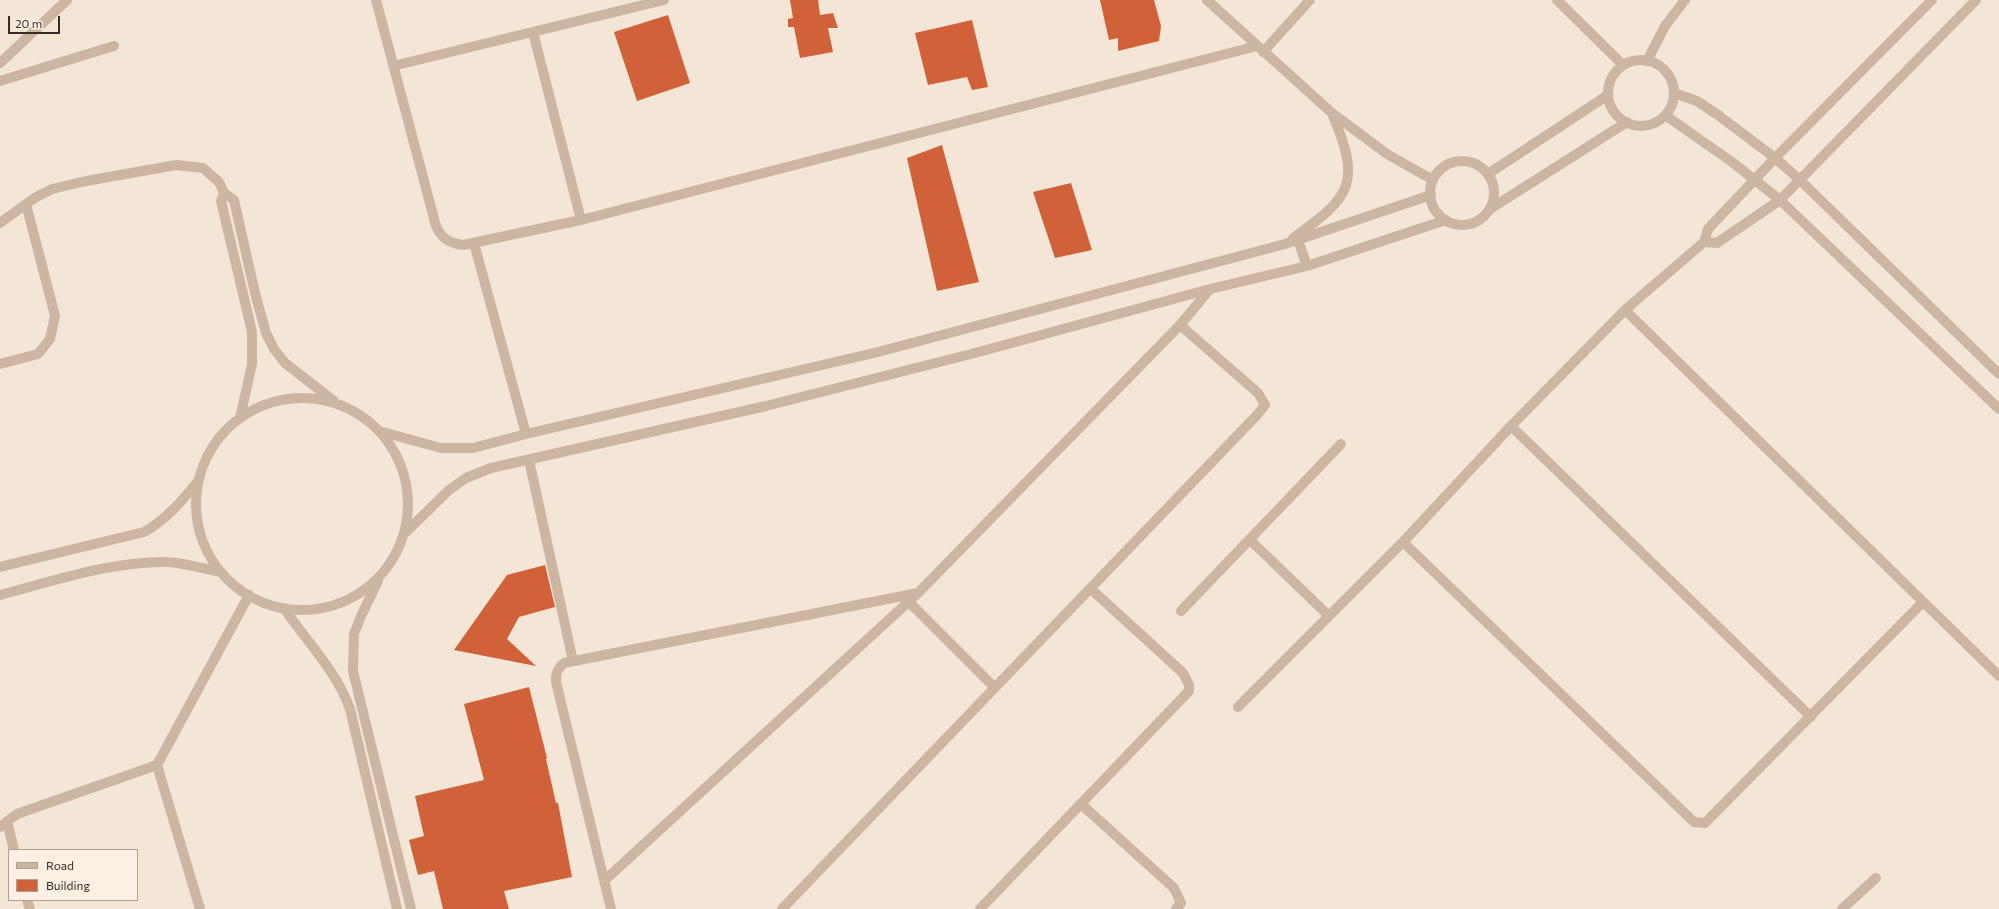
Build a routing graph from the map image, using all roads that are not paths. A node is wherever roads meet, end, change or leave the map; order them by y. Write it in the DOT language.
graph roads {
  1 [pos="67,0"];
  2 [pos="376,0"];
  3 [pos="664,0"];
  4 [pos="1207,0"];
  5 [pos="1310,0"];
  6 [pos="1557,0"];
  7 [pos="1685,0"];
  8 [pos="1932,0"];
  9 [pos="1976,0"];
  10 [pos="533,32"];
  11 [pos="114,46"];
  12 [pos="1260,49"];
  13 [pos="1647,61"];
  14 [pos="0,63"];
  15 [pos="1623,65"];
  16 [pos="392,66"];
  17 [pos="0,81"];
  18 [pos="1674,92"];
  19 [pos="1608,95"];
  20 [pos="1332,113"];
  21 [pos="1665,115"];
  22 [pos="1627,122"];
  23 [pos="1775,158"];
  24 [pos="1488,174"];
  25 [pos="1433,180"];
  26 [pos="1755,180"];
  27 [pos="1801,180"];
  28 [pos="224,193"];
  29 [pos="1431,195"];
  30 [pos="1780,200"];
  31 [pos="26,204"];
  32 [pos="1490,209"];
  33 [pos="581,220"];
  34 [pos="1446,220"];
  35 [pos="0,223"];
  36 [pos="1298,240"];
  37 [pos="1704,242"];
  38 [pos="474,243"];
  39 [pos="1285,244"];
  40 [pos="1307,266"];
  41 [pos="1210,289"];
  42 [pos="1625,310"];
  43 [pos="1180,325"];
  44 [pos="0,364"];
  45 [pos="1999,374"];
  46 [pos="1997,403"];
  47 [pos="338,404"];
  48 [pos="240,418"];
  49 [pos="1511,426"];
  50 [pos="379,431"];
  51 [pos="526,434"];
  52 [pos="1341,444"];
  53 [pos="529,460"];
  54 [pos="199,480"];
  55 [pos="404,534"];
  56 [pos="1250,540"];
  57 [pos="1403,542"];
  58 [pos="0,567"];
  59 [pos="222,572"];
  60 [pos="382,574"];
  61 [pos="1091,588"];
  62 [pos="918,593"];
  63 [pos="0,595"];
  64 [pos="249,595"];
  65 [pos="909,602"];
  66 [pos="1924,602"];
  67 [pos="284,608"];
  68 [pos="1182,611"];
  69 [pos="1329,616"];
  70 [pos="573,661"];
  71 [pos="1999,676"];
  72 [pos="995,688"];
  73 [pos="1238,707"];
  74 [pos="1811,717"];
  75 [pos="157,765"];
  76 [pos="1081,804"];
  77 [pos="3,824"];
  78 [pos="14,849"];
  79 [pos="1876,878"];
  80 [pos="605,880"];
  81 [pos="200,909"];
  82 [pos="398,909"];
  83 [pos="411,909"];
  84 [pos="611,909"];
  85 [pos="782,909"];
  86 [pos="980,909"];
  87 [pos="1176,909"];
  88 [pos="1842,909"];
  1 -- 14 [label="street"];
  2 -- 16 [label="street"];
  3 -- 10 [label="street"];
  4 -- 12 [label="street"];
  5 -- 12 [label="street"];
  6 -- 15 [label="street"];
  7 -- 13 [label="street"];
  8 -- 23 [label="street"];
  9 -- 27 [label="street"];
  10 -- 16 [label="street"];
  10 -- 33 [label="street"];
  11 -- 17 [label="street"];
  12 -- 20 [label="street"];
  12 -- 33 [label="street"];
  13 -- 15 [label="street"];
  13 -- 18 [label="street"];
  15 -- 19 [label="street"];
  16 -- 38 [label="street"];
  18 -- 21 [label="street"];
  18 -- 23 [label="street"];
  19 -- 22 [label="street"];
  19 -- 24 [label="street"];
  20 -- 25 [label="street"];
  20 -- 39 [label="street"];
  21 -- 22 [label="street"];
  21 -- 26 [label="street"];
  22 -- 32 [label="street"];
  23 -- 26 [label="street"];
  23 -- 27 [label="street"];
  24 -- 25 [label="street"];
  24 -- 32 [label="street"];
  25 -- 29 [label="street"];
  26 -- 30 [label="street"];
  26 -- 37 [label="street"];
  27 -- 30 [label="street"];
  27 -- 45 [label="street"];
  28 -- 31 [label="street"];
  28 -- 47 [label="street"];
  28 -- 48 [label="street"];
  29 -- 34 [label="street"];
  29 -- 36 [label="street"];
  30 -- 37 [label="street"];
  30 -- 46 [label="street"];
  31 -- 35 [label="street"];
  31 -- 44 [label="street"];
  32 -- 34 [label="street"];
  33 -- 38 [label="street"];
  34 -- 40 [label="street"];
  36 -- 39 [label="street"];
  36 -- 40 [label="street"];
  37 -- 42 [label="street"];
  38 -- 51 [label="street"];
  39 -- 51 [label="street"];
  40 -- 41 [label="street"];
  41 -- 43 [label="street"];
  41 -- 53 [label="street"];
  42 -- 49 [label="street"];
  42 -- 66 [label="street"];
  43 -- 61 [label="street"];
  43 -- 62 [label="street"];
  47 -- 48 [label="street"];
  47 -- 50 [label="street"];
  48 -- 54 [label="street"];
  49 -- 57 [label="street"];
  49 -- 74 [label="street"];
  50 -- 51 [label="street"];
  50 -- 55 [label="street"];
  52 -- 56 [label="street"];
  53 -- 55 [label="street"];
  53 -- 70 [label="street"];
  54 -- 58 [label="street"];
  54 -- 59 [label="street"];
  55 -- 60 [label="street"];
  56 -- 68 [label="street"];
  56 -- 69 [label="street"];
  57 -- 69 [label="street"];
  57 -- 74 [label="street"];
  59 -- 63 [label="street"];
  59 -- 64 [label="street"];
  60 -- 67 [label="street"];
  60 -- 83 [label="street"];
  61 -- 72 [label="street"];
  61 -- 76 [label="street"];
  62 -- 65 [label="street"];
  62 -- 70 [label="street"];
  64 -- 67 [label="street"];
  64 -- 75 [label="street"];
  65 -- 72 [label="street"];
  65 -- 80 [label="street"];
  66 -- 71 [label="street"];
  66 -- 74 [label="street"];
  67 -- 82 [label="street"];
  69 -- 73 [label="street"];
  70 -- 80 [label="street"];
  72 -- 85 [label="street"];
  75 -- 77 [label="street"];
  75 -- 81 [label="street"];
  76 -- 86 [label="street"];
  76 -- 87 [label="street"];
  77 -- 78 [label="street"];
  79 -- 88 [label="street"];
  80 -- 84 [label="street"];
}
